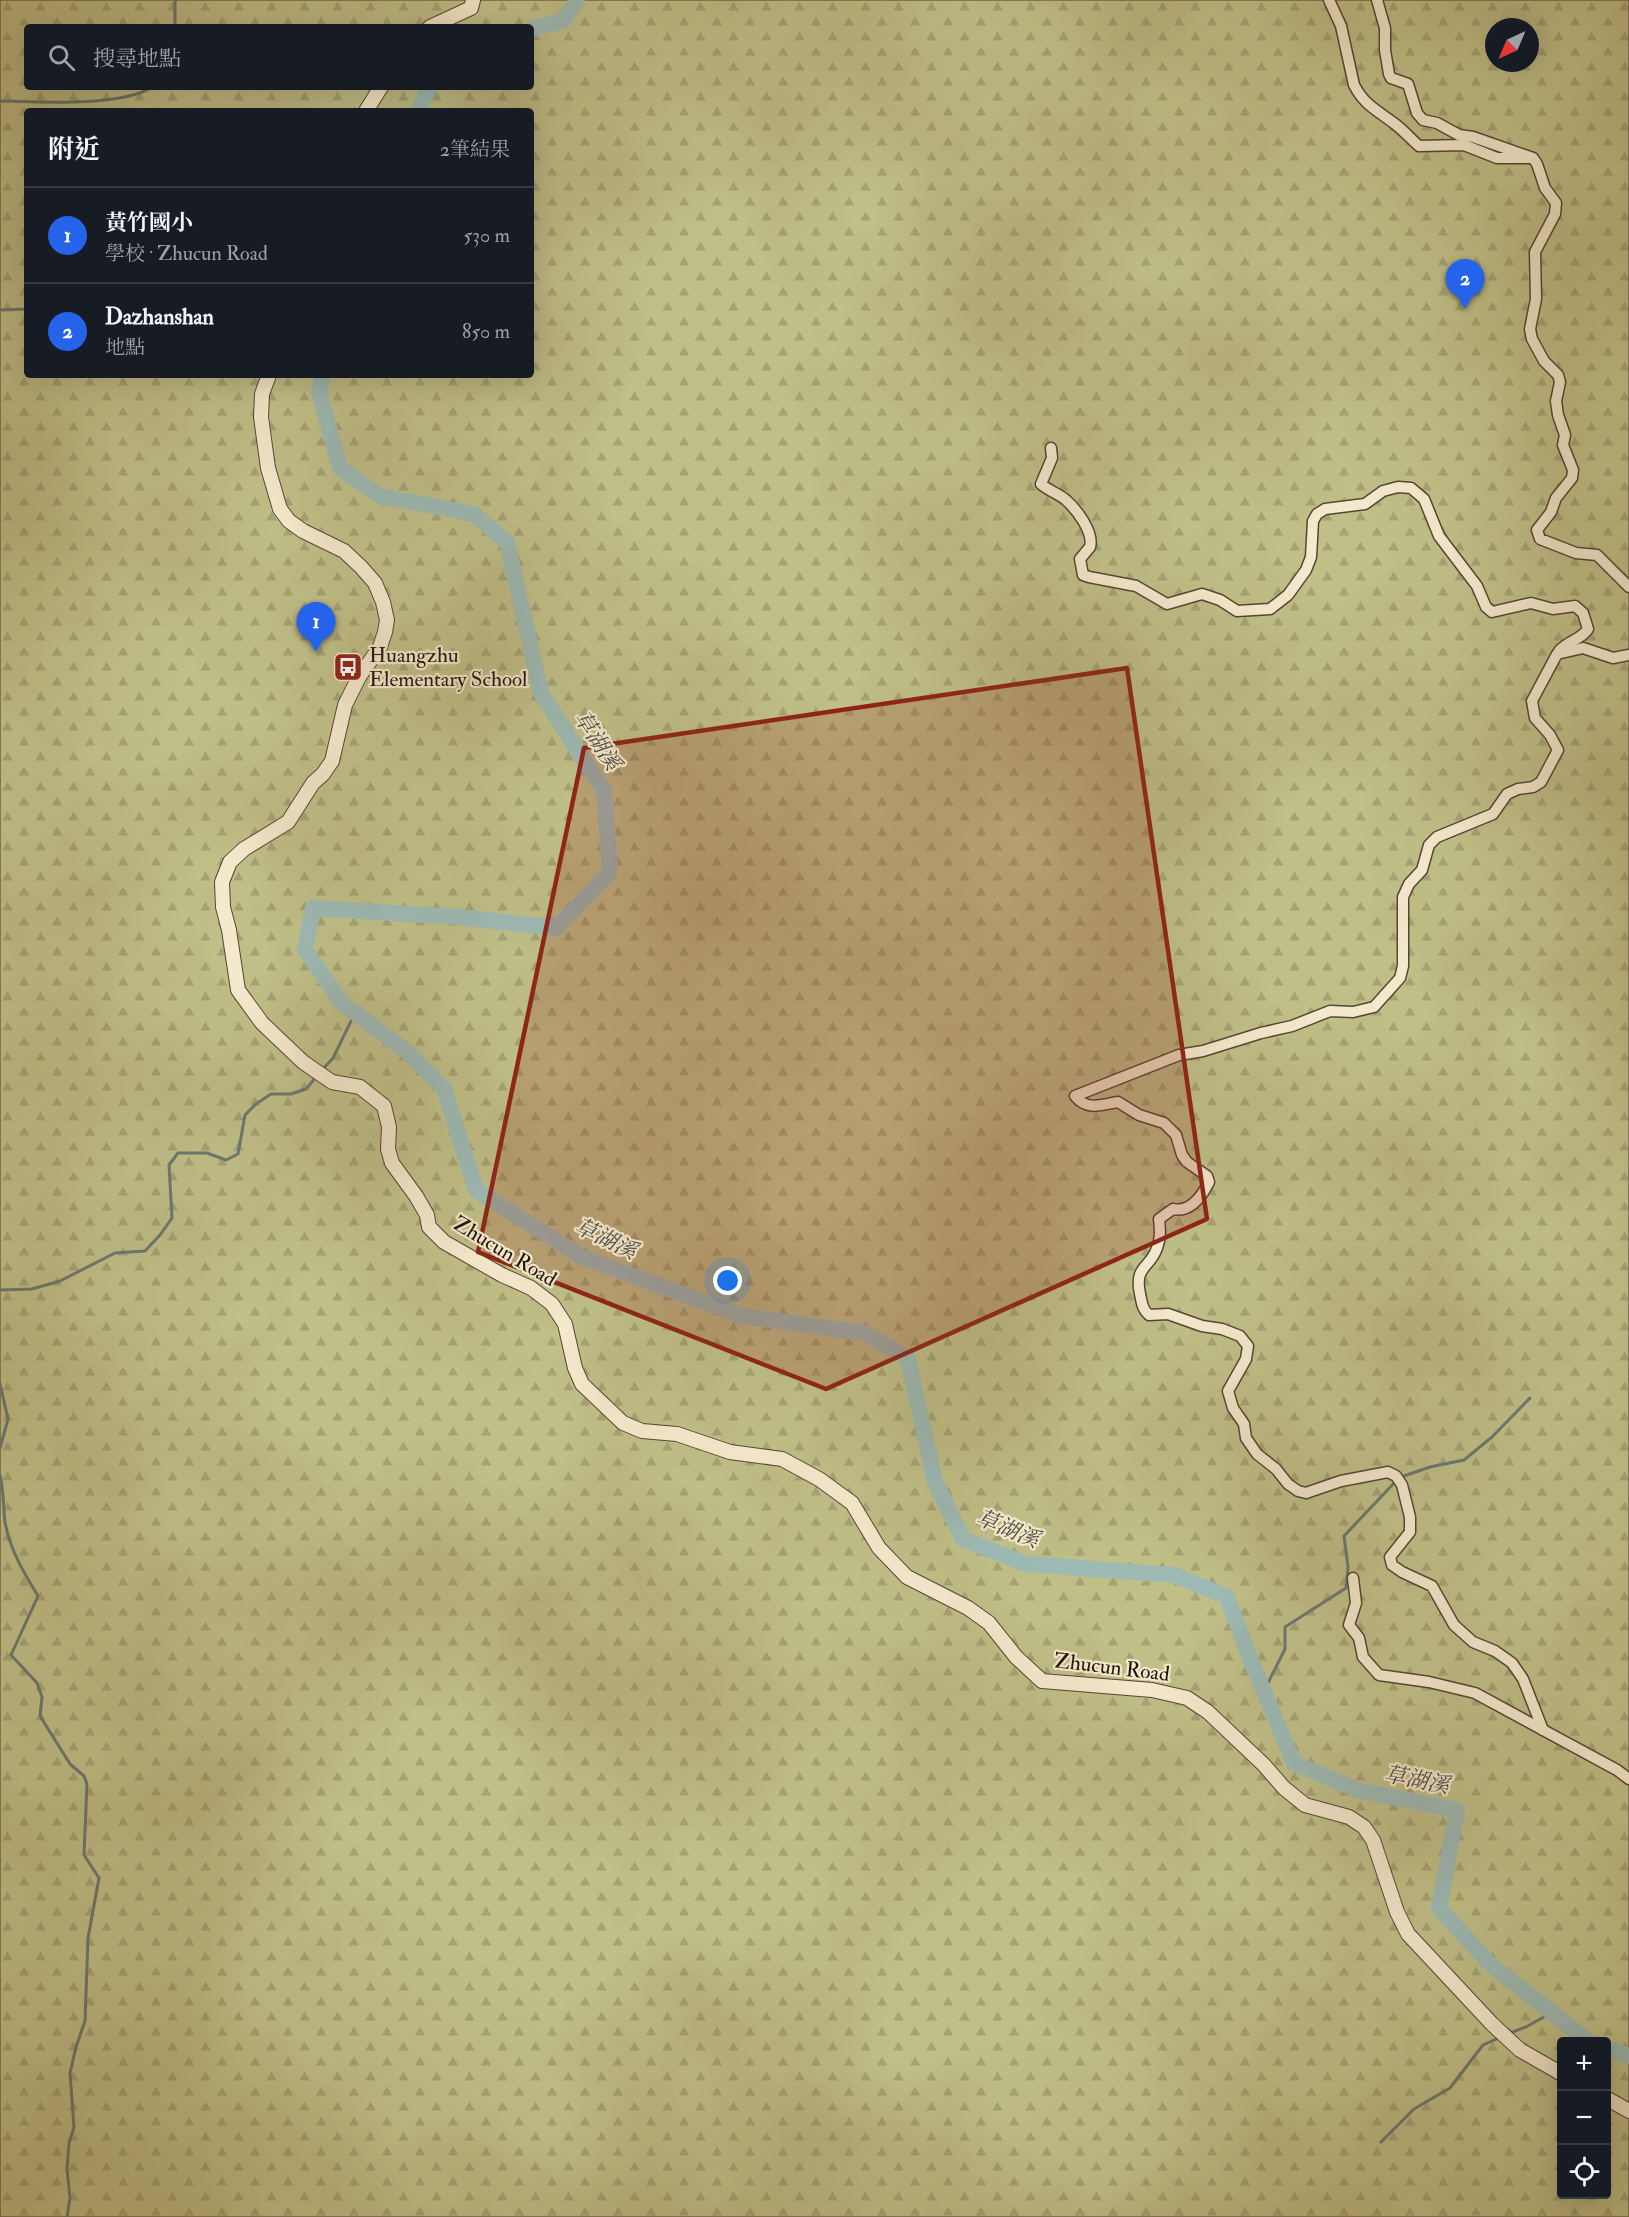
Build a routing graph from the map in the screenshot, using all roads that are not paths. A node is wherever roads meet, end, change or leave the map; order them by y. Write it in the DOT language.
graph roads {
  1 [pos="473,0"];
  2 [pos="1329,0"];
  3 [pos="1377,0"];
  4 [pos="436,24"];
  5 [pos="379,90"];
  6 [pos="368,108"];
  7 [pos="1533,158"];
  8 [pos="268,378"];
  9 [pos="1051,448"];
  10 [pos="1629,587"];
  11 [pos="1557,654"];
  12 [pos="1629,655"];
  13 [pos="1353,1578"];
  14 [pos="1543,1730"];
  15 [pos="1629,1779"];
  16 [pos="1557,2071"];
  17 [pos="1611,2101"];
  18 [pos="1629,2112"];
  1 -- 4 [label="street"];
  2 -- 7 [label="street"];
  3 -- 7 [label="street"];
  5 -- 6 [label="street"];
  7 -- 10 [label="street"];
  8 -- 16 [label="street, Zhucun Road"];
  9 -- 11 [label="street"];
  11 -- 12 [label="street"];
  11 -- 14 [label="street"];
  13 -- 14 [label="street"];
  14 -- 15 [label="street"];
  17 -- 18 [label="street"];
}
